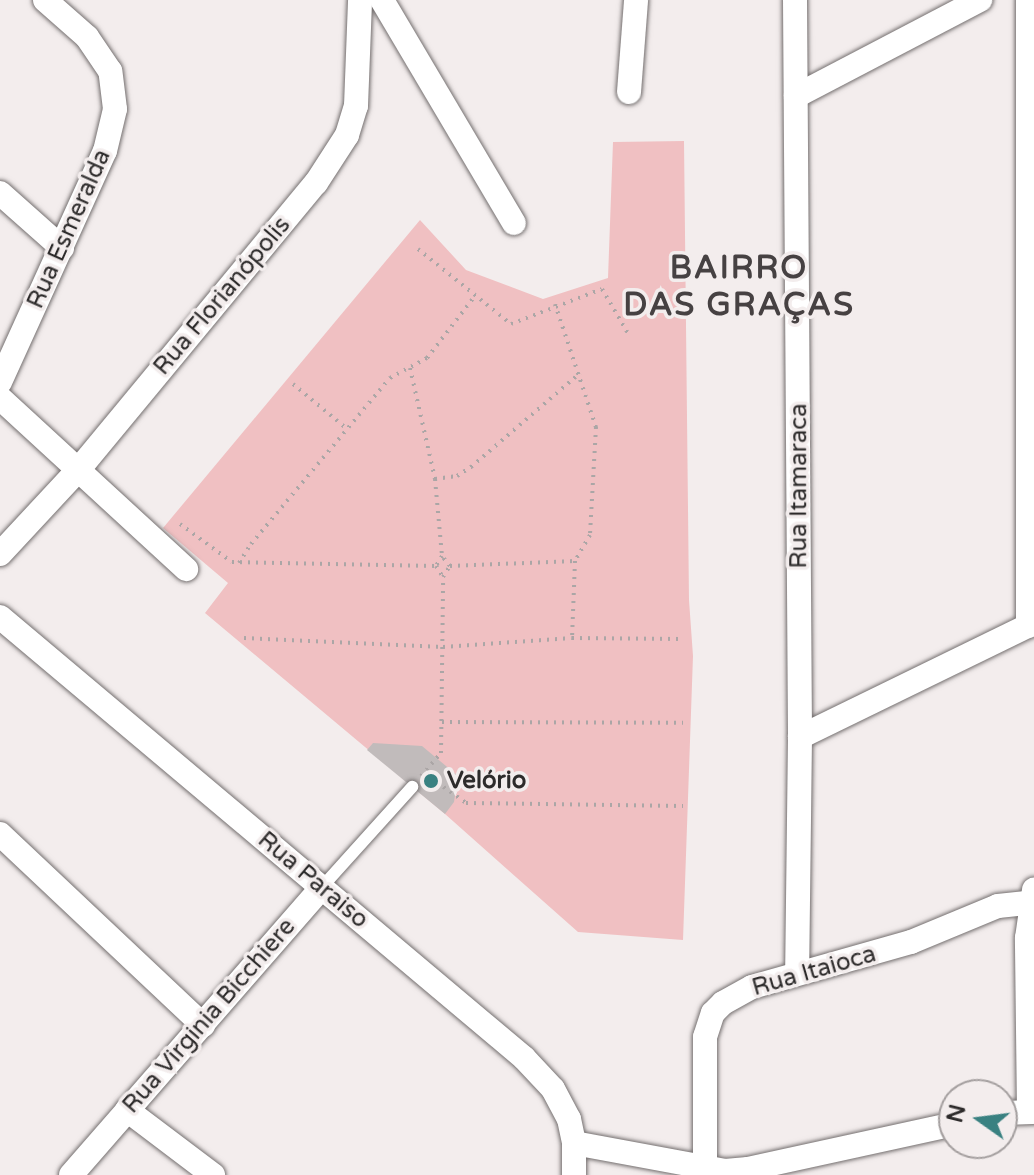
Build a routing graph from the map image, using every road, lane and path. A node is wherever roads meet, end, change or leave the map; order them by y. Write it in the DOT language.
graph roads {
  1 [pos="45,0"];
  2 [pos="360,0"];
  3 [pos="382,0"];
  4 [pos="636,0"];
  5 [pos="795,0"];
  6 [pos="980,0"];
  7 [pos="1028,0"];
  8 [pos="629,92"];
  9 [pos="796,96"];
  10 [pos="0,193"];
  11 [pos="514,223"];
  12 [pos="62,248"];
  13 [pos="418,249"];
  14 [pos="475,296"];
  15 [pos="555,304"];
  16 [pos="629,335"];
  17 [pos="410,368"];
  18 [pos="580,373"];
  19 [pos="0,382"];
  20 [pos="293,384"];
  21 [pos="0,398"];
  22 [pos="347,429"];
  23 [pos="79,469"];
  24 [pos="435,479"];
  25 [pos="180,524"];
  26 [pos="0,554"];
  27 [pos="442,556"];
  28 [pos="575,561"];
  29 [pos="239,563"];
  30 [pos="436,566"];
  31 [pos="450,566"];
  32 [pos="186,569"];
  33 [pos="443,577"];
  34 [pos="0,617"];
  35 [pos="1031,625"];
  36 [pos="244,638"];
  37 [pos="572,638"];
  38 [pos="683,639"];
  39 [pos="443,647"];
  40 [pos="442,722"];
  41 [pos="683,723"];
  42 [pos="800,737"];
  43 [pos="424,773"];
  44 [pos="412,787"];
  45 [pos="683,806"];
  46 [pos="0,834"];
  47 [pos="322,887"];
  48 [pos="1032,896"];
  49 [pos="797,972"];
  50 [pos="203,1025"];
  51 [pos="127,1110"];
  52 [pos="1031,1111"];
  53 [pos="938,1127"];
  54 [pos="574,1143"];
  55 [pos="705,1172"];
  56 [pos="71,1175"];
  57 [pos="213,1175"];
  58 [pos="574,1175"];
  1 -- 12 [label="street, Rua Esmeralda"];
  2 -- 23 [label="street, Rua Florianópolis"];
  3 -- 11 [label="street"];
  4 -- 8 [label="street"];
  5 -- 9 [label="street, Rua Itamaraca"];
  6 -- 9 [label="street"];
  7 -- 35 [label="street"];
  9 -- 42 [label="street, Rua Itamaraca"];
  10 -- 12 [label="street"];
  12 -- 19 [label="street, Rua Esmeralda"];
  13 -- 14 [label="path"];
  14 -- 15 [label="path"];
  14 -- 17 [label="path"];
  15 -- 16 [label="path"];
  15 -- 18 [label="path"];
  17 -- 22 [label="path"];
  17 -- 24 [label="path"];
  18 -- 24 [label="path"];
  18 -- 28 [label="path"];
  20 -- 22 [label="path"];
  21 -- 23 [label="street"];
  22 -- 29 [label="path"];
  23 -- 26 [label="street, Rua Florianópolis"];
  23 -- 32 [label="street"];
  24 -- 27 [label="path"];
  25 -- 29 [label="path"];
  27 -- 30 [label="path"];
  27 -- 31 [label="path"];
  28 -- 31 [label="path"];
  28 -- 37 [label="path"];
  29 -- 30 [label="path"];
  30 -- 33 [label="path"];
  31 -- 33 [label="path"];
  33 -- 39 [label="path"];
  34 -- 47 [label="street, Rua Paraiso"];
  35 -- 42 [label="street"];
  36 -- 39 [label="path"];
  37 -- 38 [label="path"];
  37 -- 39 [label="path"];
  39 -- 40 [label="path"];
  40 -- 41 [label="path"];
  40 -- 43 [label="path"];
  42 -- 49 [label="street, Rua Itamaraca"];
  43 -- 44 [label="path"];
  43 -- 45 [label="path"];
  44 -- 47 [label="lane, Rua Virginia Bicchiere"];
  46 -- 50 [label="street"];
  47 -- 50 [label="street, Rua Virginia Bicchiere"];
  47 -- 54 [label="street, Rua Paraiso"];
  48 -- 49 [label="street, Rua Itaioca"];
  48 -- 52 [label="street"];
  49 -- 55 [label="street, Rua Itaioca"];
  50 -- 51 [label="street, Rua Virginia Bicchiere"];
  51 -- 56 [label="street, Rua Virginia Bicchiere"];
  51 -- 57 [label="street"];
  53 -- 55 [label="street"];
  54 -- 55 [label="street"];
  54 -- 58 [label="street, Rua Paraiso"];
}
